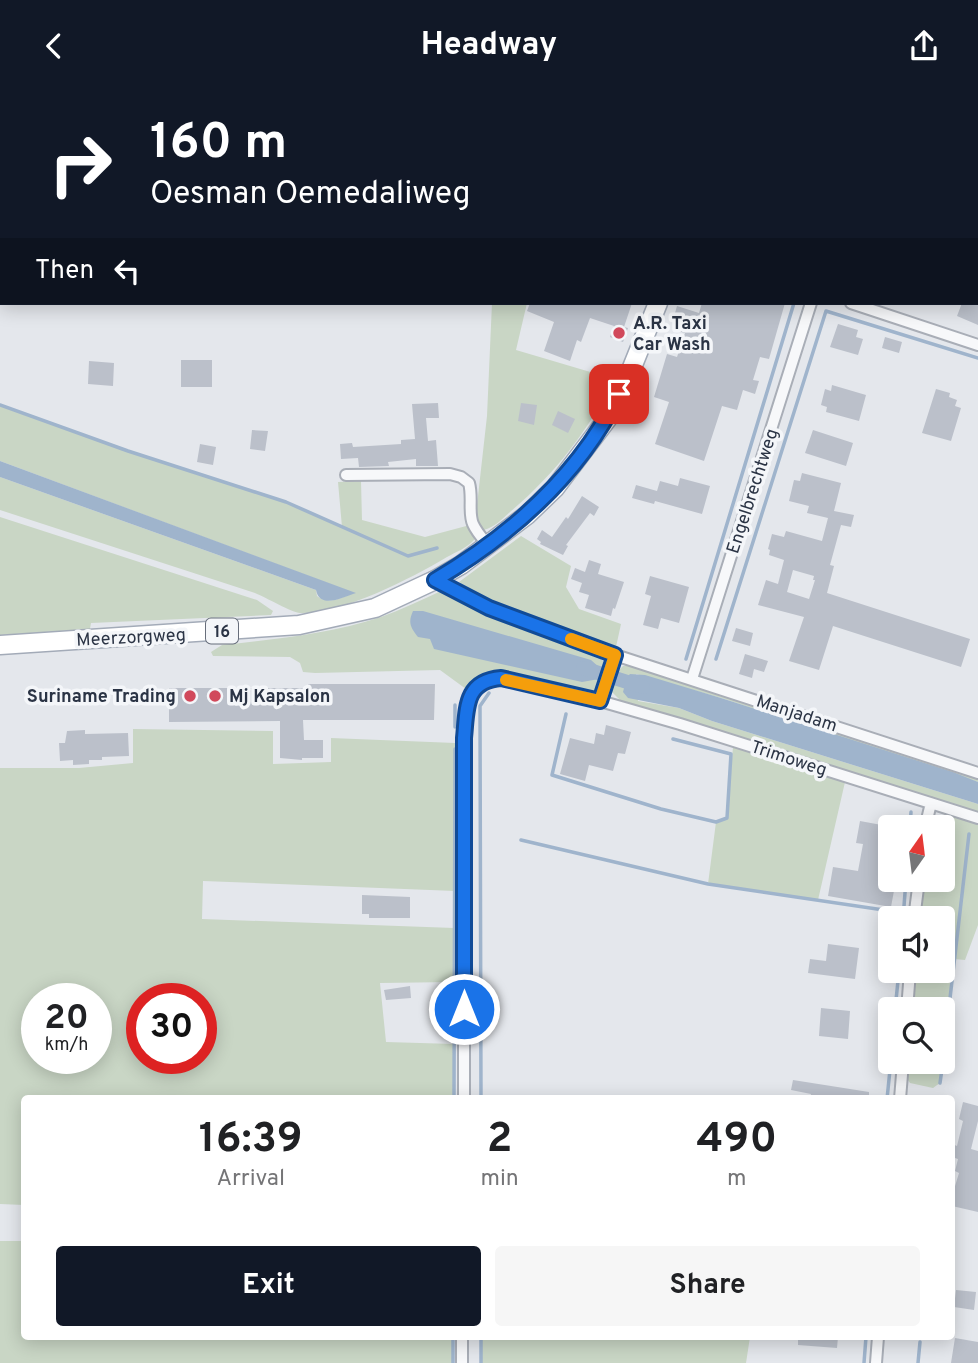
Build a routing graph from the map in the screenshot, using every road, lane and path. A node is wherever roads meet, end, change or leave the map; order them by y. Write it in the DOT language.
graph roads {
  1 [pos="657,305"];
  2 [pos="810,305"];
  3 [pos="856,305"];
  4 [pos="978,345"];
  5 [pos="346,475"];
  6 [pos="487,544"];
  7 [pos="435,580"];
  8 [pos="0,645"];
  9 [pos="614,659"];
  10 [pos="692,680"];
  11 [pos="601,697"];
  12 [pos="978,773"];
  13 [pos="931,803"];
  14 [pos="928,815"];
  15 [pos="978,818"];
  16 [pos="902,1074"];
  17 [pos="464,1095"];
  18 [pos="900,1095"];
  19 [pos="462,1340"];
  20 [pos="878,1340"];
  21 [pos="462,1363"];
  22 [pos="876,1363"];
  1 -- 6 [label="main road, Meerzorgweg / 16"];
  2 -- 10 [label="street, Engelbrechtweg"];
  3 -- 4 [label="street"];
  5 -- 6 [label="street"];
  6 -- 7 [label="main road, Meerzorgweg / 16"];
  7 -- 8 [label="main road, Meerzorgweg / 16"];
  7 -- 9 [label="street, Manjadam"];
  9 -- 10 [label="street, Manjadam"];
  9 -- 11 [label="street"];
  10 -- 12 [label="street, Manjadam"];
  11 -- 13 [label="street, Trimoweg"];
  11 -- 17 [label="street, Trimoweg"];
  13 -- 14 [label="street"];
  13 -- 15 [label="street, Trimoweg"];
  16 -- 18 [label="street"];
  19 -- 21 [label="street"];
  20 -- 22 [label="street"];
}
